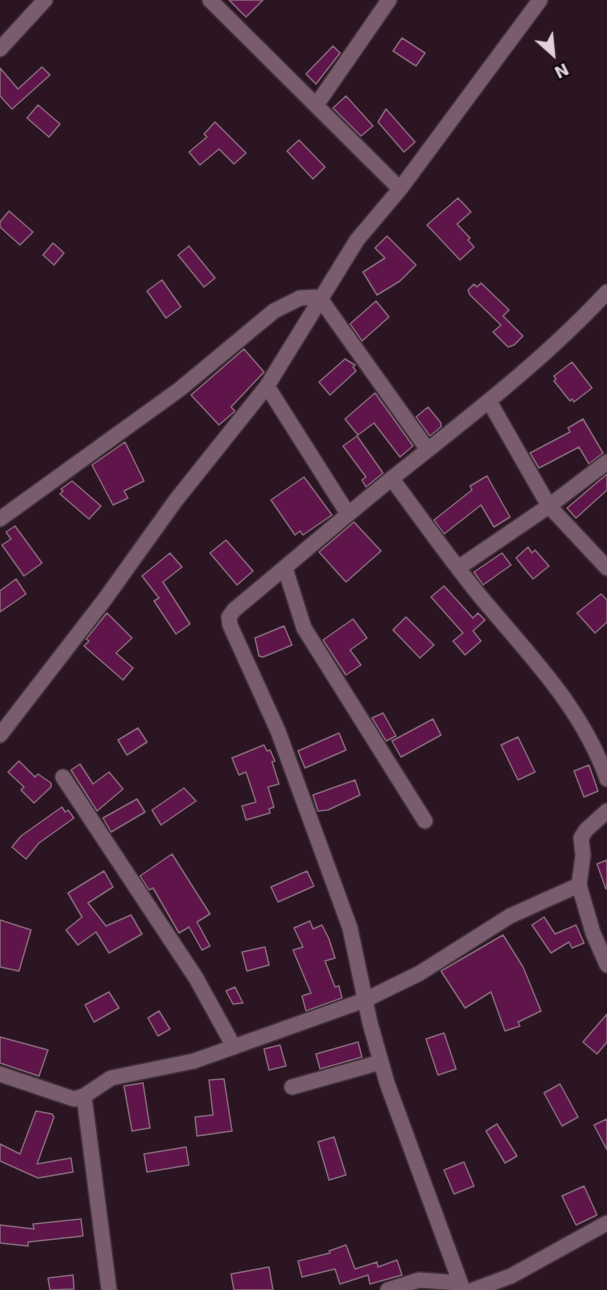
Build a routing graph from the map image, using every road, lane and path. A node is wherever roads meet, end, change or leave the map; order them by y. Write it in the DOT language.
graph roads {
  1 [pos="45,0"];
  2 [pos="210,0"];
  3 [pos="389,0"];
  4 [pos="540,0"];
  5 [pos="0,48"];
  6 [pos="317,104"];
  7 [pos="400,189"];
  8 [pos="607,292"];
  9 [pos="319,297"];
  10 [pos="267,386"];
  11 [pos="489,401"];
  12 [pos="428,450"];
  13 [pos="607,462"];
  14 [pos="392,479"];
  15 [pos="549,506"];
  16 [pos="348,514"];
  17 [pos="0,519"];
  18 [pos="285,568"];
  19 [pos="458,568"];
  20 [pos="607,568"];
  21 [pos="0,735"];
  22 [pos="63,777"];
  23 [pos="607,779"];
  24 [pos="607,811"];
  25 [pos="425,821"];
  26 [pos="579,885"];
  27 [pos="607,965"];
  28 [pos="365,1000"];
  29 [pos="234,1047"];
  30 [pos="381,1062"];
  31 [pos="0,1074"];
  32 [pos="292,1087"];
  33 [pos="84,1096"];
  34 [pos="607,1223"];
  35 [pos="465,1288"];
  36 [pos="109,1290"];
  37 [pos="388,1290"];
  1 -- 5 [label="street"];
  2 -- 6 [label="street"];
  3 -- 6 [label="street"];
  4 -- 7 [label="street"];
  6 -- 7 [label="street"];
  7 -- 9 [label="street"];
  8 -- 11 [label="street"];
  9 -- 10 [label="street"];
  9 -- 12 [label="street"];
  9 -- 17 [label="street"];
  10 -- 16 [label="street"];
  10 -- 21 [label="street"];
  11 -- 12 [label="street"];
  11 -- 15 [label="street"];
  12 -- 14 [label="street"];
  13 -- 15 [label="street"];
  14 -- 16 [label="street"];
  14 -- 19 [label="street"];
  15 -- 19 [label="street"];
  15 -- 20 [label="street"];
  16 -- 18 [label="street"];
  18 -- 25 [label="street"];
  18 -- 28 [label="street"];
  19 -- 23 [label="street"];
  22 -- 29 [label="street"];
  24 -- 26 [label="street"];
  26 -- 27 [label="street"];
  26 -- 28 [label="street"];
  28 -- 29 [label="street"];
  28 -- 30 [label="street"];
  29 -- 33 [label="street"];
  30 -- 32 [label="street"];
  30 -- 35 [label="street"];
  31 -- 33 [label="street"];
  33 -- 36 [label="street"];
  34 -- 35 [label="street"];
  35 -- 37 [label="street"];
}
